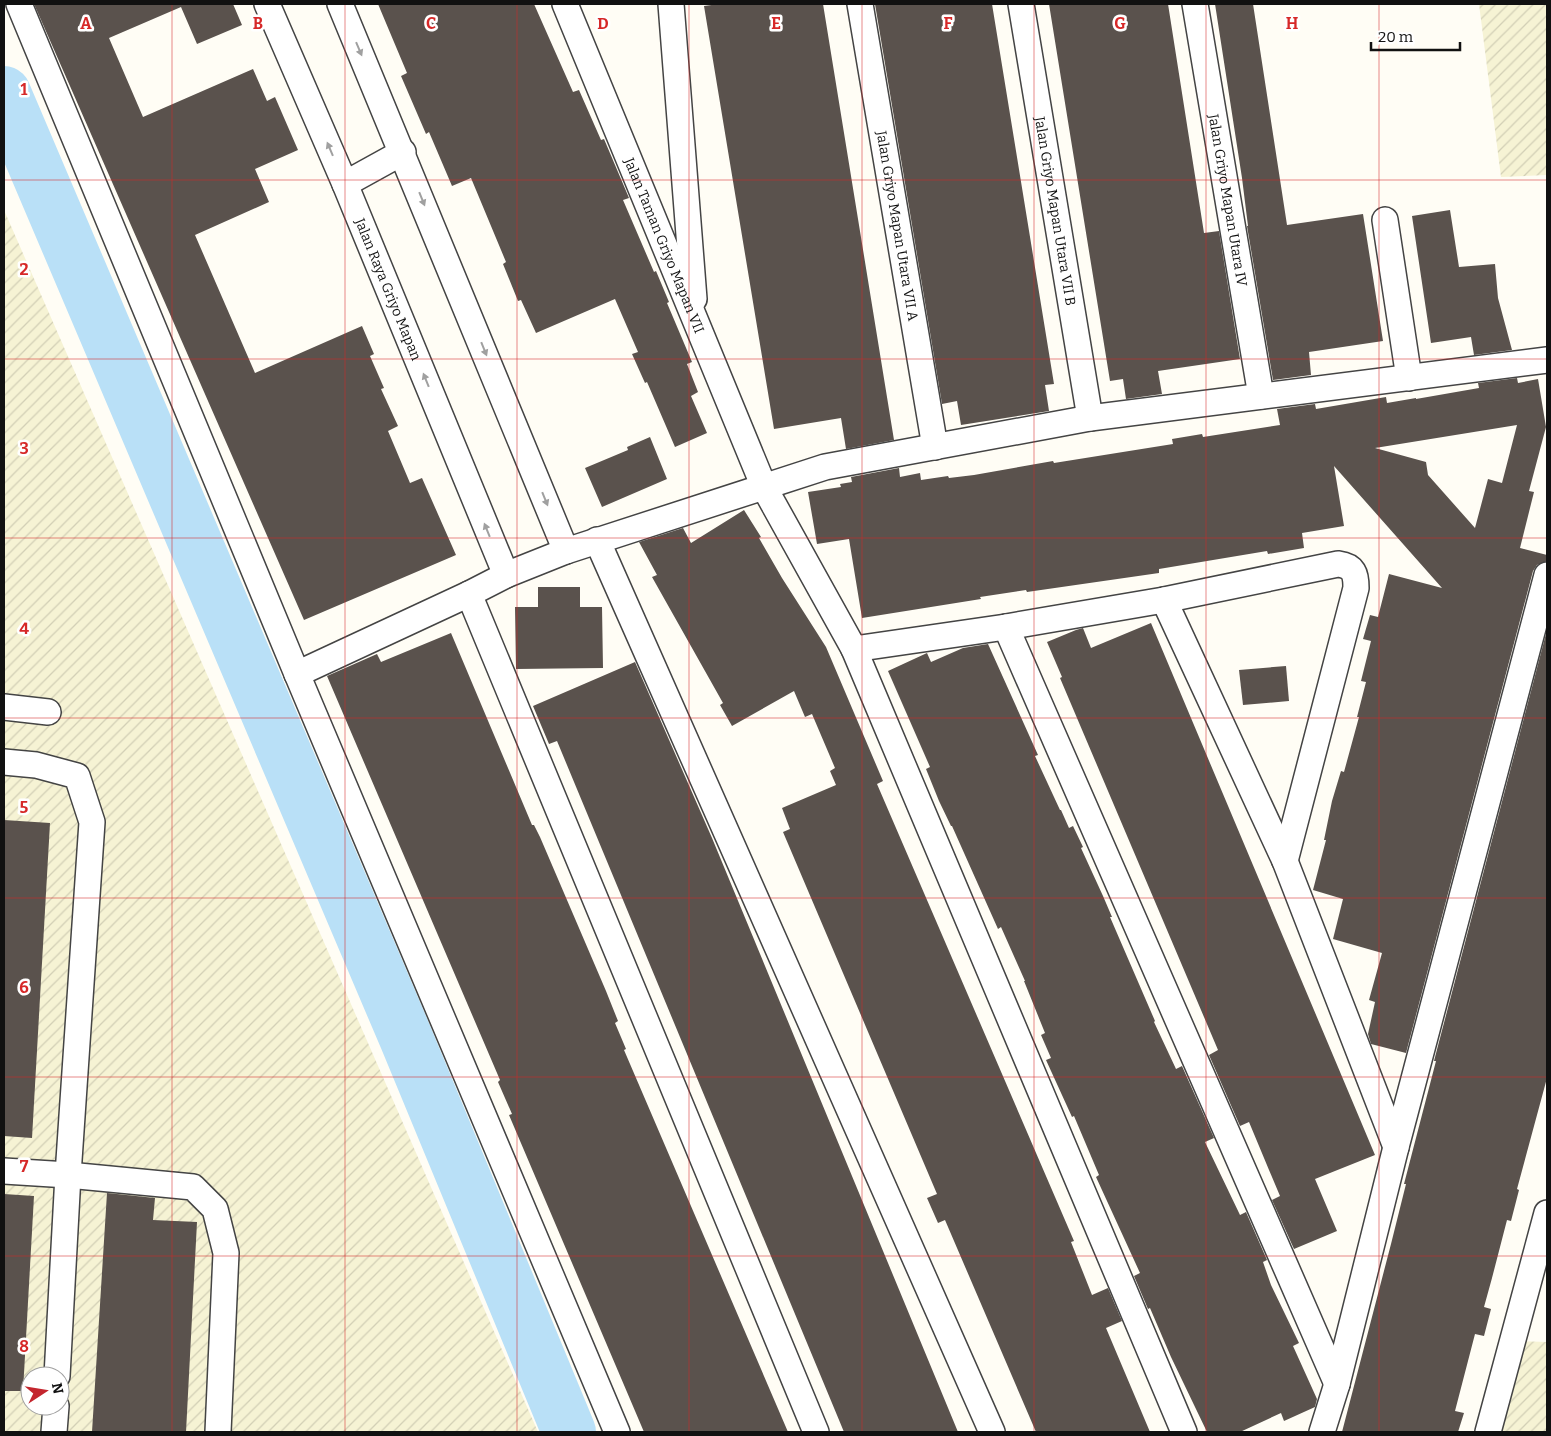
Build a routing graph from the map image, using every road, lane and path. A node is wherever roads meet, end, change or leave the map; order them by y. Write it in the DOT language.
graph roads {
  1 [pos="19,4"];
  2 [pos="267,4"];
  3 [pos="340,4"];
  4 [pos="565,4"];
  5 [pos="671,4"];
  6 [pos="860,4"];
  7 [pos="1021,4"];
  8 [pos="1195,4"];
  9 [pos="403,152"];
  10 [pos="345,184"];
  11 [pos="1384,220"];
  12 [pos="696,321"];
  13 [pos="1547,360"];
  14 [pos="1409,378"];
  15 [pos="1261,396"];
  16 [pos="1090,418"];
  17 [pos="935,447"];
  18 [pos="764,487"];
  19 [pos="597,540"];
  20 [pos="566,552"];
  21 [pos="506,575"];
  22 [pos="1547,575"];
  23 [pos="469,594"];
  24 [pos="1164,600"];
  25 [pos="1006,627"];
  26 [pos="854,649"];
  27 [pos="297,674"];
  28 [pos="4,707"];
  29 [pos="48,712"];
  30 [pos="4,762"];
  31 [pos="1285,861"];
  32 [pos="1396,1147"];
  33 [pos="4,1171"];
  34 [pos="68,1174"];
  35 [pos="1547,1213"];
  36 [pos="58,1366"];
  37 [pos="1337,1384"];
  38 [pos="55,1416"];
  39 [pos="54,1432"];
  40 [pos="218,1432"];
  41 [pos="617,1432"];
  42 [pos="816,1432"];
  43 [pos="992,1432"];
  44 [pos="1184,1432"];
  45 [pos="1322,1432"];
  46 [pos="1488,1432"];
  1 -- 27 [label="street"];
  10 -- 2 [label="street, Jalan Raya Griyo Mapan, one-way"];
  3 -- 9 [label="street, one-way"];
  4 -- 12 [label="street, Jalan Taman Griyo Mapan VII"];
  5 -- 12 [label="street"];
  6 -- 17 [label="street, Jalan Griyo Mapan Utara VII A"];
  7 -- 16 [label="street, Jalan Griyo Mapan Utara VII B"];
  8 -- 15 [label="street, Jalan Griyo Mapan Utara IV"];
  9 -- 10 [label="street"];
  9 -- 20 [label="street, one-way"];
  21 -- 10 [label="street, Jalan Raya Griyo Mapan, one-way"];
  11 -- 14 [label="street"];
  12 -- 18 [label="street, Jalan Taman Griyo Mapan VII"];
  13 -- 14 [label="street"];
  14 -- 15 [label="street"];
  15 -- 16 [label="street"];
  16 -- 17 [label="street"];
  17 -- 18 [label="street"];
  18 -- 19 [label="street"];
  18 -- 26 [label="street, Jalan Taman Griyo Mapan VII"];
  19 -- 20 [label="street"];
  19 -- 43 [label="street"];
  20 -- 21 [label="street"];
  21 -- 23 [label="street"];
  22 -- 32 [label="street"];
  23 -- 27 [label="street"];
  23 -- 42 [label="street"];
  24 -- 25 [label="street"];
  24 -- 31 [label="street"];
  24 -- 31 [label="street"];
  25 -- 26 [label="street"];
  25 -- 37 [label="street"];
  26 -- 44 [label="street, Jalan Taman Griyo Mapan VII"];
  27 -- 41 [label="street"];
  28 -- 29 [label="street"];
  30 -- 34 [label="street"];
  31 -- 32 [label="street"];
  32 -- 37 [label="street"];
  33 -- 34 [label="street"];
  34 -- 36 [label="street"];
  34 -- 40 [label="street"];
  35 -- 46 [label="street"];
  37 -- 45 [label="street"];
  38 -- 39 [label="street"];
}
